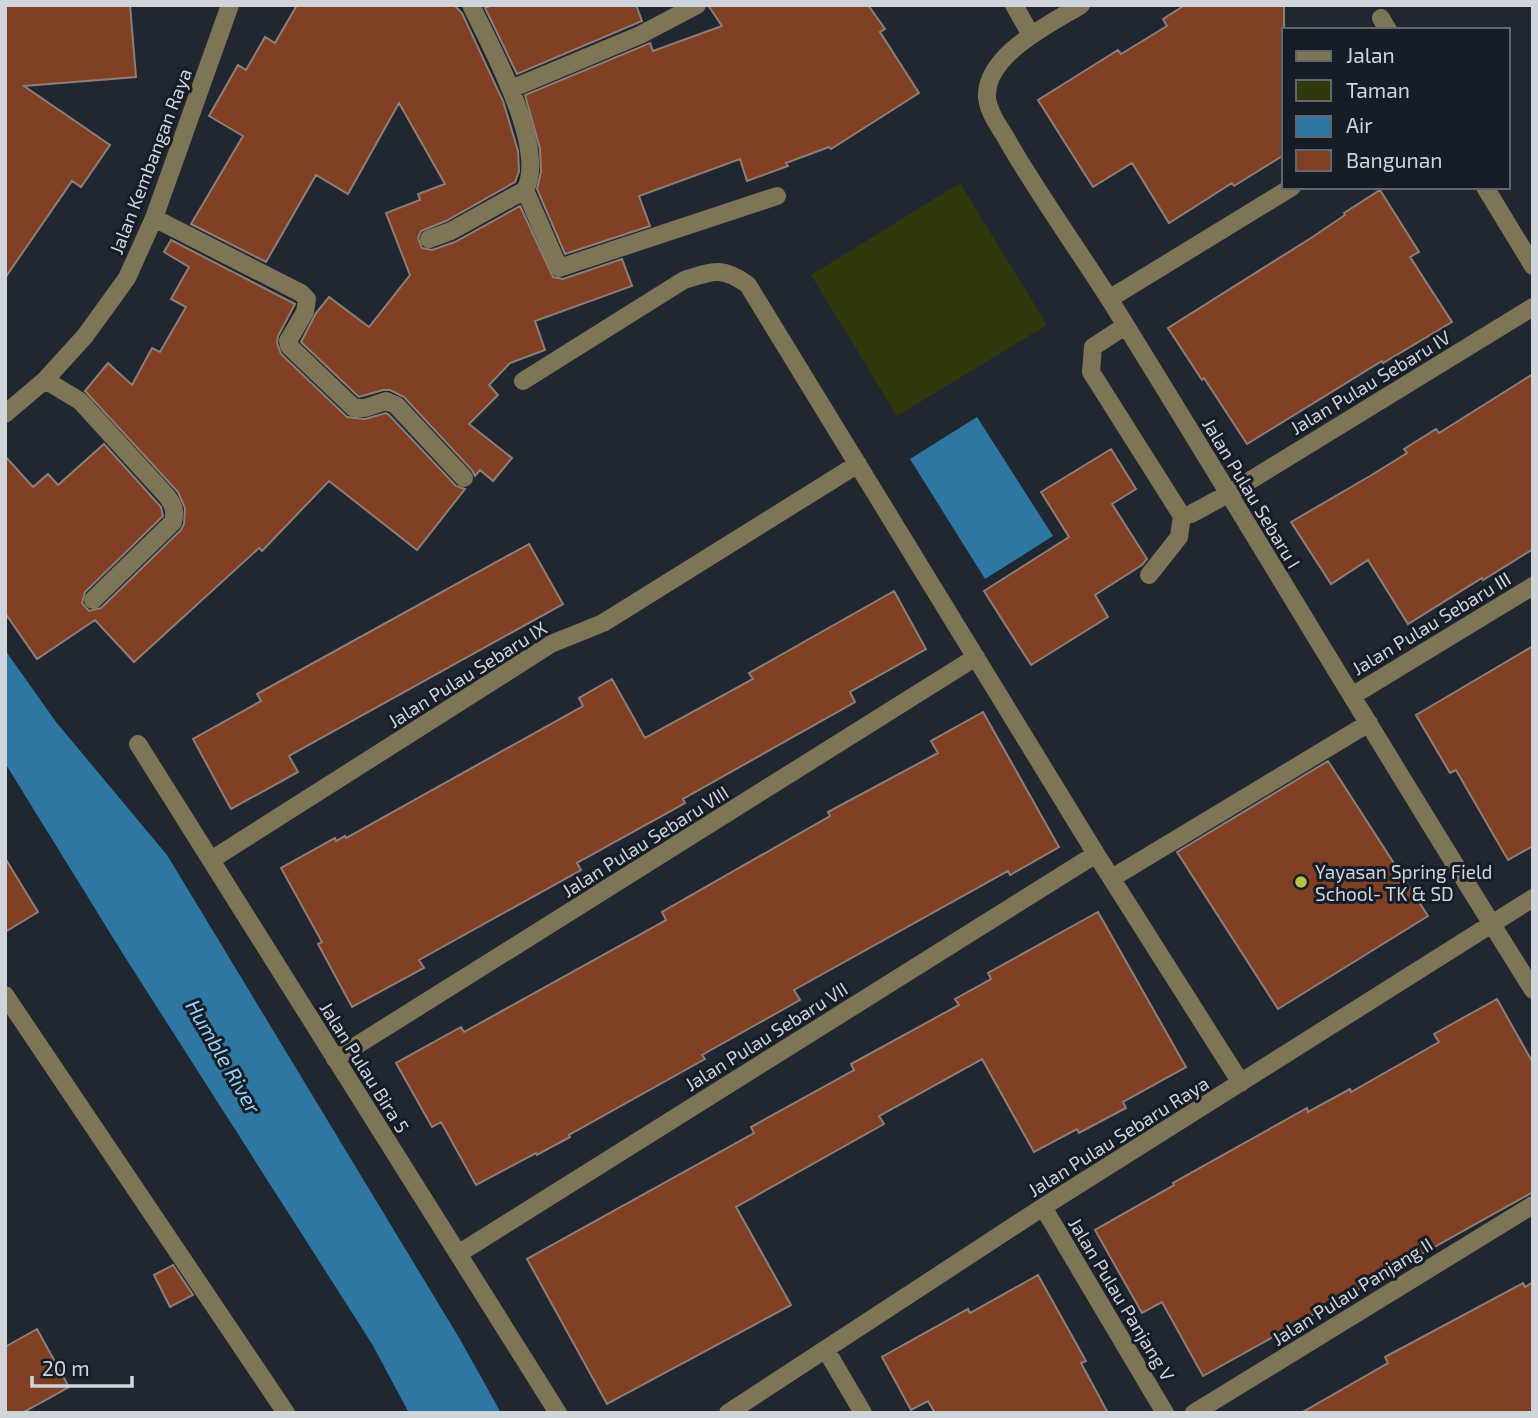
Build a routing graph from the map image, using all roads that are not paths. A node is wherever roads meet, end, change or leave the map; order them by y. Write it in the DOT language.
graph roads {
  1 [pos="230,5"];
  2 [pos="471,5"];
  3 [pos="697,5"];
  4 [pos="1081,5"];
  5 [pos="1022,20"];
  6 [pos="511,89"];
  7 [pos="1289,189"];
  8 [pos="1486,189"];
  9 [pos="525,190"];
  10 [pos="777,196"];
  11 [pos="154,218"];
  12 [pos="429,239"];
  13 [pos="1533,266"];
  14 [pos="1109,299"];
  15 [pos="1533,307"];
  16 [pos="1125,326"];
  17 [pos="45,380"];
  18 [pos="523,381"];
  19 [pos="5,414"];
  20 [pos="858,464"];
  21 [pos="464,478"];
  22 [pos="1228,494"];
  23 [pos="1182,516"];
  24 [pos="1149,575"];
  25 [pos="1533,586"];
  26 [pos="93,600"];
  27 [pos="976,657"];
  28 [pos="1352,696"];
  29 [pos="1369,723"];
  30 [pos="138,744"];
  31 [pos="1096,854"];
  32 [pos="211,860"];
  33 [pos="1112,878"];
  34 [pos="1533,898"];
  35 [pos="1491,923"];
  36 [pos="1533,990"];
  37 [pos="5,995"];
  38 [pos="335,1059"];
  39 [pos="1241,1083"];
  40 [pos="1533,1205"];
  41 [pos="1043,1207"];
  42 [pos="457,1254"];
  43 [pos="826,1350"];
  44 [pos="286,1413"];
  45 [pos="558,1413"];
  46 [pos="728,1413"];
  47 [pos="863,1413"];
  48 [pos="1165,1413"];
  49 [pos="1194,1413"];
  1 -- 11 [label="street, Jalan Kembangan Raya"];
  2 -- 6 [label="street"];
  3 -- 6 [label="street"];
  4 -- 5 [label="street"];
  5 -- 14 [label="street, Jalan Pulau Sebaru I"];
  6 -- 9 [label="street"];
  7 -- 14 [label="street"];
  8 -- 13 [label="street"];
  9 -- 10 [label="street"];
  9 -- 12 [label="street"];
  11 -- 17 [label="street, Jalan Kembangan Raya"];
  11 -- 21 [label="street"];
  14 -- 16 [label="street, Jalan Pulau Sebaru I"];
  15 -- 22 [label="street, Jalan Pulau Sebaru IV"];
  16 -- 22 [label="street, Jalan Pulau Sebaru I"];
  16 -- 23 [label="street"];
  17 -- 19 [label="street, Jalan Kembangan Raya"];
  17 -- 26 [label="street"];
  18 -- 20 [label="street"];
  20 -- 27 [label="street"];
  20 -- 32 [label="street, Jalan Pulau Sebaru IX"];
  22 -- 23 [label="street, Jalan Pulau Sebaru IV"];
  22 -- 28 [label="street, Jalan Pulau Sebaru I"];
  23 -- 24 [label="street"];
  25 -- 28 [label="street, Jalan Pulau Sebaru III"];
  27 -- 31 [label="street"];
  27 -- 38 [label="street, Jalan Pulau Sebaru VIII"];
  28 -- 29 [label="street, Jalan Pulau Sebaru I"];
  29 -- 33 [label="street"];
  29 -- 35 [label="street, Jalan Pulau Sebaru I"];
  30 -- 32 [label="street, Jalan Pulau Bira 5"];
  31 -- 33 [label="street"];
  31 -- 42 [label="street, Jalan Pulau Sebaru VII"];
  32 -- 38 [label="street, Jalan Pulau Bira 5"];
  33 -- 39 [label="street"];
  34 -- 35 [label="street, Jalan Pulau Sebaru Raya"];
  35 -- 36 [label="street, Jalan Pulau Sebaru I"];
  35 -- 39 [label="street, Jalan Pulau Sebaru Raya"];
  37 -- 44 [label="street"];
  38 -- 42 [label="street, Jalan Pulau Bira 5"];
  39 -- 41 [label="street, Jalan Pulau Sebaru Raya"];
  40 -- 49 [label="street, Jalan Pulau Panjang II"];
  41 -- 43 [label="street, Jalan Pulau Sebaru Raya"];
  41 -- 48 [label="street, Jalan Pulau Panjang V"];
  42 -- 45 [label="street, Jalan Pulau Bira 5"];
  43 -- 46 [label="street, Jalan Pulau Sebaru Raya"];
  43 -- 47 [label="street"];
}
